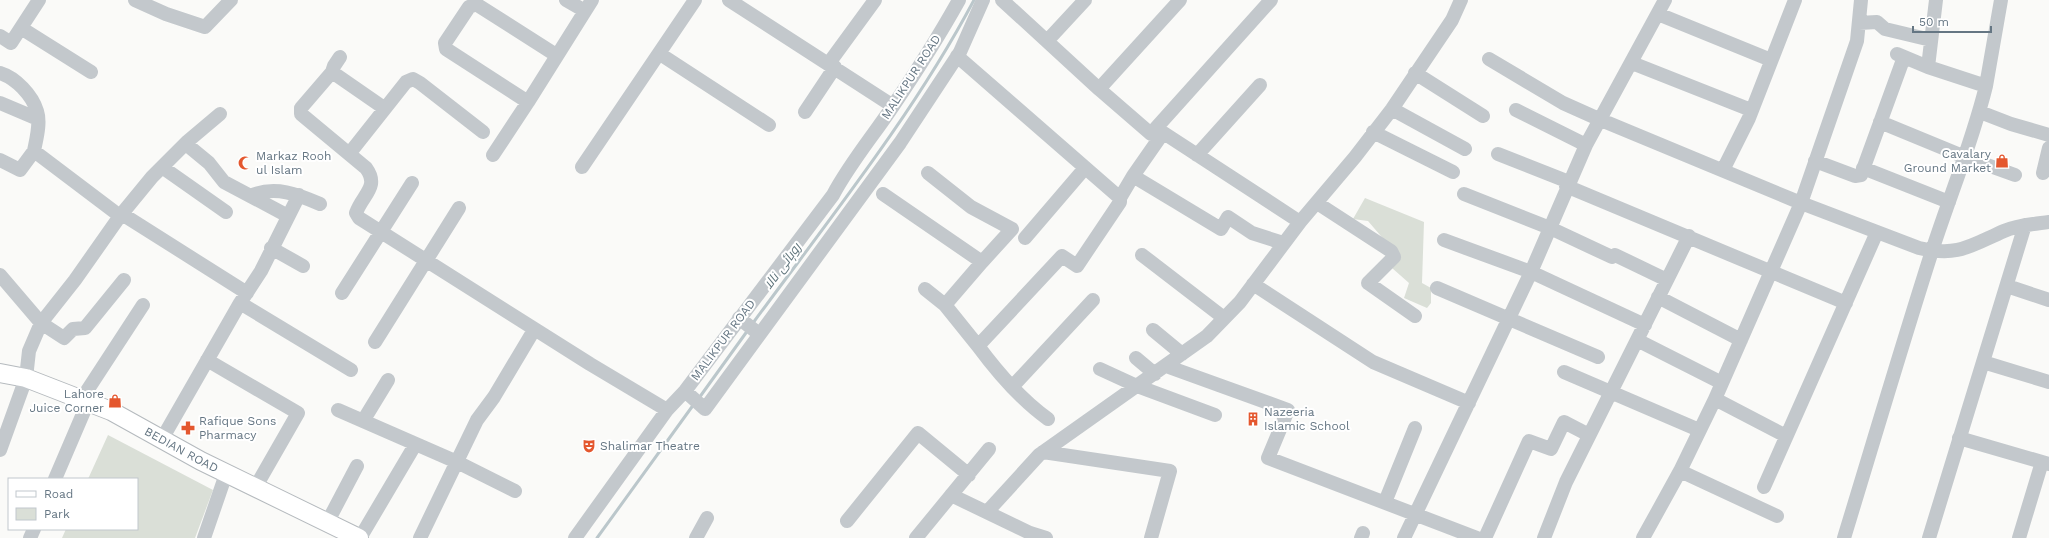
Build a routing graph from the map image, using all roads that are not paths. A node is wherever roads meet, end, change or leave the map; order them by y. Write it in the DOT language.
graph roads {
  1 [pos="39,0"];
  2 [pos="136,0"];
  3 [pos="231,0"];
  4 [pos="566,0"];
  5 [pos="695,0"];
  6 [pos="729,0"];
  7 [pos="875,0"];
  8 [pos="959,0"];
  9 [pos="983,0"];
  10 [pos="1002,0"];
  11 [pos="1085,0"];
  12 [pos="1180,0"];
  13 [pos="1271,0"];
  14 [pos="1460,0"];
  15 [pos="1665,0"];
  16 [pos="1795,0"];
  17 [pos="1862,0"];
  18 [pos="1936,0"];
  19 [pos="2001,0"];
  20 [pos="588,6"];
  21 [pos="1658,14"];
  22 [pos="1859,23"];
  23 [pos="21,28"];
  24 [pos="0,36"];
  25 [pos="1931,40"];
  26 [pos="1047,41"];
  27 [pos="660,54"];
  28 [pos="556,55"];
  29 [pos="957,56"];
  30 [pos="340,57"];
  31 [pos="1489,58"];
  32 [pos="1771,60"];
  33 [pos="1632,63"];
  34 [pos="832,65"];
  35 [pos="1928,67"];
  36 [pos="91,72"];
  37 [pos="332,72"];
  38 [pos="0,73"];
  39 [pos="1415,73"];
  40 [pos="1260,85"];
  41 [pos="1986,86"];
  42 [pos="1099,89"];
  43 [pos="528,102"];
  44 [pos="0,103"];
  45 [pos="894,106"];
  46 [pos="384,108"];
  47 [pos="1392,109"];
  48 [pos="1516,110"];
  49 [pos="1751,110"];
  50 [pos="805,112"];
  51 [pos="1980,112"];
  52 [pos="220,114"];
  53 [pos="1483,116"];
  54 [pos="38,119"];
  55 [pos="1601,120"];
  56 [pos="1880,122"];
  57 [pos="769,125"];
  58 [pos="1159,131"];
  59 [pos="483,132"];
  60 [pos="1373,132"];
  61 [pos="2049,135"];
  62 [pos="186,144"];
  63 [pos="1586,145"];
  64 [pos="2049,148"];
  65 [pos="1465,150"];
  66 [pos="34,151"];
  67 [pos="350,154"];
  68 [pos="1498,154"];
  69 [pos="492,155"];
  70 [pos="1197,155"];
  71 [pos="1965,157"];
  72 [pos="0,160"];
  73 [pos="1815,161"];
  74 [pos="582,166"];
  75 [pos="162,167"];
  76 [pos="1085,168"];
  77 [pos="1863,168"];
  78 [pos="1723,170"];
  79 [pos="1453,172"];
  80 [pos="928,173"];
  81 [pos="2043,173"];
  82 [pos="2015,175"];
  83 [pos="1134,176"];
  84 [pos="412,183"];
  85 [pos="1568,184"];
  86 [pos="883,194"];
  87 [pos="1464,194"];
  88 [pos="252,195"];
  89 [pos="299,195"];
  90 [pos="1120,198"];
  91 [pos="843,202"];
  92 [pos="1949,202"];
  93 [pos="1317,203"];
  94 [pos="1801,203"];
  95 [pos="320,204"];
  96 [pos="459,208"];
  97 [pos="226,212"];
  98 [pos="121,215"];
  99 [pos="288,216"];
  100 [pos="1300,222"];
  101 [pos="2049,222"];
  102 [pos="2025,226"];
  103 [pos="1550,228"];
  104 [pos="381,232"];
  105 [pos="1877,232"];
  106 [pos="1689,236"];
  107 [pos="1025,238"];
  108 [pos="1444,240"];
  109 [pos="1283,243"];
  110 [pos="271,248"];
  111 [pos="1932,251"];
  112 [pos="1142,255"];
  113 [pos="425,262"];
  114 [pos="982,262"];
  115 [pos="302,266"];
  116 [pos="1771,271"];
  117 [pos="1531,272"];
  118 [pos="0,275"];
  119 [pos="124,280"];
  120 [pos="1667,280"];
  121 [pos="1253,284"];
  122 [pos="2006,286"];
  123 [pos="925,288"];
  124 [pos="1437,288"];
  125 [pos="342,294"];
  126 [pos="1658,297"];
  127 [pos="243,298"];
  128 [pos="1093,300"];
  129 [pos="2049,300"];
  130 [pos="143,304"];
  131 [pos="1846,304"];
  132 [pos="945,305"];
  133 [pos="1415,316"];
  134 [pos="1224,318"];
  135 [pos="1509,318"];
  136 [pos="742,320"];
  137 [pos="41,323"];
  138 [pos="1645,325"];
  139 [pos="534,330"];
  140 [pos="1153,330"];
  141 [pos="757,333"];
  142 [pos="1637,340"];
  143 [pos="1741,340"];
  144 [pos="375,342"];
  145 [pos="978,346"];
  146 [pos="1182,354"];
  147 [pos="1598,357"];
  148 [pos="1136,358"];
  149 [pos="208,360"];
  150 [pos="1983,362"];
  151 [pos="1166,366"];
  152 [pos="1100,369"];
  153 [pos="351,370"];
  154 [pos="1564,372"];
  155 [pos="0,373"];
  156 [pos="1155,374"];
  157 [pos="26,378"];
  158 [pos="388,380"];
  159 [pos="2049,382"];
  160 [pos="1722,383"];
  161 [pos="1138,386"];
  162 [pos="1012,387"];
  163 [pos="687,393"];
  164 [pos="1611,393"];
  165 [pos="1715,399"];
  166 [pos="85,401"];
  167 [pos="1469,403"];
  168 [pos="338,410"];
  169 [pos="667,410"];
  170 [pos="1215,415"];
  171 [pos="1048,419"];
  172 [pos="364,422"];
  173 [pos="1415,428"];
  174 [pos="1699,430"];
  175 [pos="1589,435"];
  176 [pos="1786,436"];
  177 [pos="1959,438"];
  178 [pos="162,439"];
  179 [pos="415,445"];
  180 [pos="989,449"];
  181 [pos="0,450"];
  182 [pos="1043,452"];
  183 [pos="457,462"];
  184 [pos="2045,463"];
  185 [pos="357,466"];
  186 [pos="1680,471"];
  187 [pos="226,474"];
  188 [pos="969,474"];
  189 [pos="55,478"];
  190 [pos="1764,487"];
  191 [pos="255,488"];
  192 [pos="514,491"];
  193 [pos="952,495"];
  194 [pos="1385,502"];
  195 [pos="987,512"];
  196 [pos="1415,513"];
  197 [pos="1777,516"];
  198 [pos="707,518"];
  199 [pos="846,521"];
  200 [pos="327,523"];
  201 [pos="1028,536"];
  202 [pos="204,538"];
  203 [pos="359,538"];
  204 [pos="420,538"];
  205 [pos="575,538"];
  206 [pos="696,538"];
  207 [pos="916,538"];
  208 [pos="1046,538"];
  209 [pos="1150,538"];
  210 [pos="1404,538"];
  211 [pos="1477,538"];
  212 [pos="1485,538"];
  213 [pos="1544,538"];
  214 [pos="1642,538"];
  215 [pos="1844,538"];
  216 [pos="1929,538"];
  217 [pos="2019,538"];
  1 -- 23 [label="street"];
  2 -- 3 [label="street"];
  4 -- 20 [label="street"];
  5 -- 27 [label="street"];
  6 -- 34 [label="street"];
  7 -- 34 [label="street"];
  8 -- 45 [label="street, MALIKPUR ROAD"];
  9 -- 29 [label="street"];
  10 -- 26 [label="street"];
  11 -- 26 [label="street"];
  12 -- 42 [label="street"];
  13 -- 58 [label="street"];
  14 -- 39 [label="street"];
  15 -- 21 [label="street"];
  16 -- 32 [label="street"];
  17 -- 22 [label="street"];
  18 -- 25 [label="street"];
  19 -- 41 [label="street"];
  20 -- 28 [label="street"];
  21 -- 32 [label="street"];
  21 -- 33 [label="street"];
  22 -- 25 [label="street"];
  22 -- 73 [label="street"];
  23 -- 24 [label="street"];
  23 -- 36 [label="street"];
  25 -- 35 [label="street"];
  26 -- 42 [label="street"];
  27 -- 57 [label="street"];
  27 -- 74 [label="street"];
  28 -- 43 [label="street"];
  28 -- 43 [label="street"];
  29 -- 76 [label="street"];
  29 -- 91 [label="street"];
  30 -- 37 [label="street"];
  31 -- 55 [label="street"];
  32 -- 49 [label="street"];
  33 -- 49 [label="street"];
  33 -- 55 [label="street"];
  34 -- 45 [label="street"];
  34 -- 50 [label="street"];
  35 -- 41 [label="street"];
  35 -- 56 [label="street"];
  37 -- 46 [label="street"];
  37 -- 67 [label="street"];
  38 -- 54 [label="street"];
  39 -- 47 [label="street"];
  39 -- 53 [label="street"];
  40 -- 70 [label="street"];
  41 -- 51 [label="street"];
  42 -- 58 [label="street"];
  43 -- 69 [label="street"];
  44 -- 54 [label="street"];
  45 -- 91 [label="street, MALIKPUR ROAD"];
  46 -- 59 [label="street"];
  46 -- 67 [label="street"];
  47 -- 60 [label="street"];
  47 -- 65 [label="street"];
  48 -- 63 [label="street"];
  49 -- 78 [label="street"];
  51 -- 61 [label="street"];
  51 -- 71 [label="street"];
  52 -- 62 [label="street"];
  54 -- 66 [label="street"];
  55 -- 63 [label="street"];
  55 -- 78 [label="street"];
  56 -- 71 [label="street"];
  56 -- 77 [label="street"];
  58 -- 70 [label="street"];
  58 -- 83 [label="street"];
  60 -- 79 [label="street"];
  60 -- 93 [label="street"];
  62 -- 75 [label="street"];
  62 -- 88 [label="street"];
  63 -- 85 [label="street"];
  64 -- 81 [label="street"];
  66 -- 72 [label="street"];
  66 -- 98 [label="street"];
  67 -- 104 [label="street"];
  68 -- 85 [label="street"];
  70 -- 100 [label="street"];
  71 -- 82 [label="street"];
  71 -- 92 [label="street"];
  73 -- 77 [label="street"];
  73 -- 94 [label="street"];
  75 -- 97 [label="street"];
  75 -- 98 [label="street"];
  76 -- 90 [label="street"];
  76 -- 107 [label="street"];
  77 -- 92 [label="street"];
  78 -- 94 [label="street"];
  80 -- 114 [label="street"];
  83 -- 90 [label="street"];
  83 -- 109 [label="street"];
  84 -- 104 [label="street"];
  85 -- 103 [label="street"];
  85 -- 106 [label="street"];
  86 -- 114 [label="street"];
  87 -- 103 [label="street"];
  88 -- 89 [label="street"];
  88 -- 99 [label="street"];
  89 -- 95 [label="street"];
  89 -- 99 [label="street"];
  90 -- 145 [label="street"];
  91 -- 136 [label="street, MALIKPUR ROAD"];
  91 -- 141 [label="street"];
  92 -- 111 [label="street"];
  93 -- 100 [label="street"];
  93 -- 133 [label="street"];
  94 -- 105 [label="street"];
  94 -- 116 [label="street"];
  96 -- 113 [label="street"];
  98 -- 127 [label="street"];
  98 -- 137 [label="street"];
  99 -- 110 [label="street"];
  100 -- 109 [label="street"];
  101 -- 102 [label="street"];
  102 -- 111 [label="street"];
  102 -- 122 [label="street"];
  103 -- 117 [label="street"];
  103 -- 120 [label="street"];
  104 -- 113 [label="street"];
  104 -- 125 [label="street"];
  105 -- 111 [label="street"];
  105 -- 131 [label="street"];
  106 -- 116 [label="street"];
  106 -- 120 [label="street"];
  108 -- 117 [label="street"];
  109 -- 121 [label="street"];
  110 -- 115 [label="street"];
  110 -- 127 [label="street"];
  111 -- 215 [label="street"];
  112 -- 134 [label="street"];
  113 -- 139 [label="street"];
  113 -- 144 [label="street"];
  114 -- 132 [label="street"];
  116 -- 131 [label="street"];
  116 -- 143 [label="street"];
  117 -- 135 [label="street"];
  117 -- 138 [label="street"];
  118 -- 137 [label="street"];
  119 -- 137 [label="street"];
  120 -- 126 [label="street"];
  121 -- 134 [label="street"];
  121 -- 167 [label="street"];
  122 -- 129 [label="street"];
  122 -- 150 [label="street"];
  123 -- 132 [label="street"];
  124 -- 135 [label="street"];
  126 -- 138 [label="street"];
  126 -- 143 [label="street"];
  127 -- 149 [label="street"];
  127 -- 153 [label="street"];
  128 -- 162 [label="street"];
  130 -- 166 [label="street"];
  131 -- 176 [label="street"];
  132 -- 145 [label="street"];
  134 -- 146 [label="street"];
  135 -- 147 [label="street"];
  135 -- 167 [label="street"];
  136 -- 141 [label="street"];
  136 -- 163 [label="street, MALIKPUR ROAD"];
  137 -- 157 [label="street"];
  138 -- 142 [label="street"];
  139 -- 169 [label="street"];
  139 -- 183 [label="street"];
  140 -- 146 [label="street"];
  141 -- 163 [label="street"];
  142 -- 160 [label="street"];
  142 -- 164 [label="street"];
  143 -- 160 [label="street"];
  145 -- 162 [label="street"];
  146 -- 151 [label="street"];
  148 -- 156 [label="street"];
  149 -- 178 [label="street"];
  149 -- 191 [label="street"];
  150 -- 159 [label="street"];
  150 -- 177 [label="street"];
  151 -- 156 [label="street"];
  151 -- 194 [label="street"];
  152 -- 161 [label="street"];
  154 -- 164 [label="street"];
  155 -- 157 [label="main road, BEDIAN ROAD"];
  156 -- 161 [label="street"];
  157 -- 166 [label="main road, BEDIAN ROAD"];
  157 -- 181 [label="street"];
  158 -- 172 [label="street"];
  160 -- 165 [label="street"];
  161 -- 170 [label="street"];
  161 -- 182 [label="street"];
  162 -- 171 [label="street"];
  163 -- 169 [label="street, MALIKPUR ROAD"];
  164 -- 174 [label="street"];
  164 -- 175 [label="street"];
  165 -- 174 [label="street"];
  165 -- 176 [label="street"];
  166 -- 178 [label="main road, BEDIAN ROAD"];
  166 -- 189 [label="street"];
  167 -- 196 [label="street"];
  168 -- 172 [label="street"];
  169 -- 205 [label="street, MALIKPUR ROAD"];
  172 -- 179 [label="street"];
  173 -- 194 [label="street"];
  174 -- 186 [label="street"];
  175 -- 212 [label="street"];
  175 -- 213 [label="street"];
  176 -- 190 [label="street"];
  177 -- 184 [label="street"];
  177 -- 216 [label="street"];
  178 -- 187 [label="main road, BEDIAN ROAD"];
  179 -- 183 [label="street"];
  179 -- 203 [label="street"];
  180 -- 188 [label="street"];
  182 -- 195 [label="street"];
  182 -- 209 [label="street"];
  183 -- 192 [label="street"];
  183 -- 204 [label="street"];
  184 -- 217 [label="street"];
  185 -- 200 [label="street"];
  186 -- 197 [label="street"];
  186 -- 214 [label="street"];
  187 -- 191 [label="main road, BEDIAN ROAD"];
  187 -- 202 [label="street"];
  188 -- 193 [label="street"];
  188 -- 199 [label="street"];
  191 -- 200 [label="main road, BEDIAN ROAD"];
  193 -- 195 [label="street"];
  193 -- 207 [label="street"];
  194 -- 196 [label="street"];
  195 -- 201 [label="street"];
  196 -- 210 [label="street"];
  196 -- 211 [label="street"];
  198 -- 206 [label="street"];
  200 -- 203 [label="main road, BEDIAN ROAD"];
  201 -- 208 [label="street"];
}
